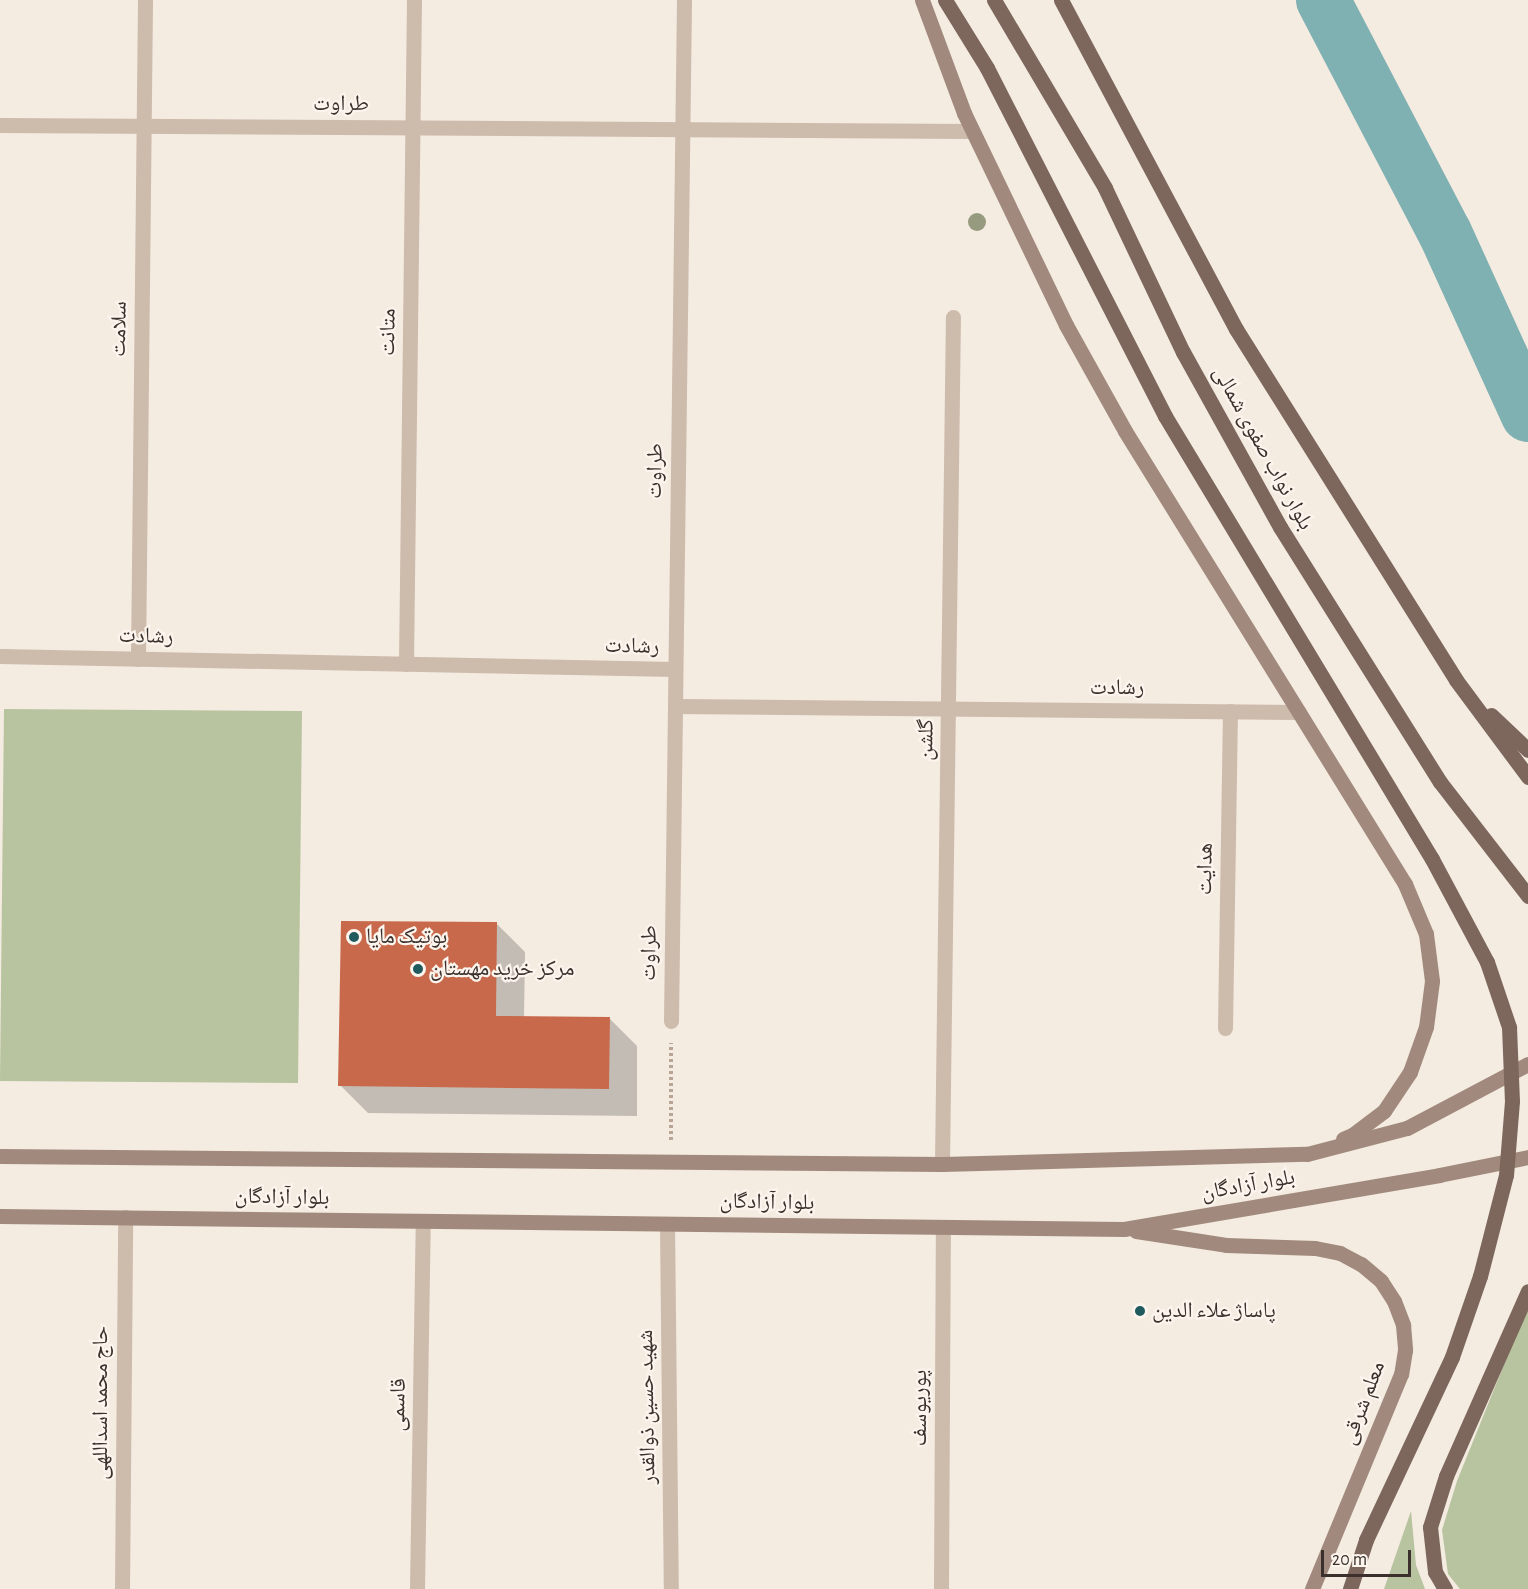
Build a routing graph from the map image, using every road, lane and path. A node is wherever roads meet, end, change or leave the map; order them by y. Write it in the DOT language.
graph roads {
  1 [pos="145,0"];
  2 [pos="414,0"];
  3 [pos="684,0"];
  4 [pos="922,0"];
  5 [pos="945,0"];
  6 [pos="994,0"];
  7 [pos="1061,0"];
  8 [pos="0,125"];
  9 [pos="143,126"];
  10 [pos="413,128"];
  11 [pos="682,129"];
  12 [pos="972,131"];
  13 [pos="953,317"];
  14 [pos="0,656"];
  15 [pos="138,659"];
  16 [pos="406,664"];
  17 [pos="675,669"];
  18 [pos="1456,680"];
  19 [pos="675,706"];
  20 [pos="948,709"];
  21 [pos="1230,711"];
  22 [pos="1299,712"];
  23 [pos="1528,750"];
  24 [pos="1528,777"];
  25 [pos="1528,896"];
  26 [pos="671,1021"];
  27 [pos="1225,1028"];
  28 [pos="1528,1064"];
  29 [pos="1307,1154"];
  30 [pos="0,1156"];
  31 [pos="1528,1157"];
  32 [pos="671,1162"];
  33 [pos="942,1164"];
  34 [pos="0,1216"];
  35 [pos="125,1217"];
  36 [pos="423,1221"];
  37 [pos="667,1224"];
  38 [pos="943,1227"];
  39 [pos="1124,1229"];
  40 [pos="1528,1291"];
  41 [pos="122,1589"];
  42 [pos="417,1589"];
  43 [pos="671,1589"];
  44 [pos="941,1589"];
  45 [pos="1312,1589"];
  46 [pos="1350,1589"];
  47 [pos="1445,1589"];
  1 -- 9 [label="street, سلامت"];
  2 -- 10 [label="street, متانت"];
  3 -- 11 [label="street, طراوت"];
  4 -- 12 [label="main road"];
  5 -- 46 [label="main road"];
  6 -- 25 [label="main road, بلوار نواب صفوی شمالی"];
  7 -- 18 [label="main road, بلوار نواب صفوی شمالی"];
  8 -- 9 [label="street, طراوت"];
  9 -- 10 [label="street, طراوت"];
  9 -- 15 [label="street, سلامت"];
  10 -- 11 [label="street, طراوت"];
  10 -- 16 [label="street, متانت"];
  11 -- 12 [label="street, طراوت"];
  11 -- 17 [label="street, طراوت"];
  12 -- 22 [label="main road"];
  13 -- 20 [label="street, گلشن"];
  14 -- 15 [label="street, رشادت"];
  15 -- 16 [label="street, رشادت"];
  16 -- 17 [label="street, رشادت"];
  17 -- 19 [label="street, رشادت"];
  18 -- 23 [label="main road"];
  18 -- 24 [label="main road, بلوار نواب صفوی شمالی"];
  19 -- 20 [label="street, رشادت"];
  19 -- 26 [label="street, طراوت"];
  20 -- 21 [label="street, رشادت"];
  20 -- 33 [label="street, گلشن"];
  21 -- 22 [label="street, رشادت"];
  21 -- 27 [label="street, هدایت"];
  22 -- 29 [label="main road"];
  26 -- 32 [label="path"];
  28 -- 29 [label="main road"];
  29 -- 33 [label="main road, بلوار آزادگان"];
  30 -- 32 [label="main road, بلوار آزادگان"];
  31 -- 39 [label="main road, بلوار آزادگان"];
  32 -- 33 [label="main road, بلوار آزادگان"];
  34 -- 35 [label="main road, بلوار آزادگان"];
  35 -- 36 [label="main road, بلوار آزادگان"];
  35 -- 41 [label="street, حاج محمد اسداللهی"];
  36 -- 37 [label="main road, بلوار آزادگان"];
  36 -- 42 [label="street, قاسمی"];
  37 -- 38 [label="main road, بلوار آزادگان"];
  37 -- 43 [label="street, شهید حسین ذوالقدر"];
  38 -- 39 [label="main road, بلوار آزادگان"];
  38 -- 44 [label="street, پوریوسف"];
  39 -- 45 [label="main road, معلم شرقی"];
  40 -- 47 [label="main road"];
}
